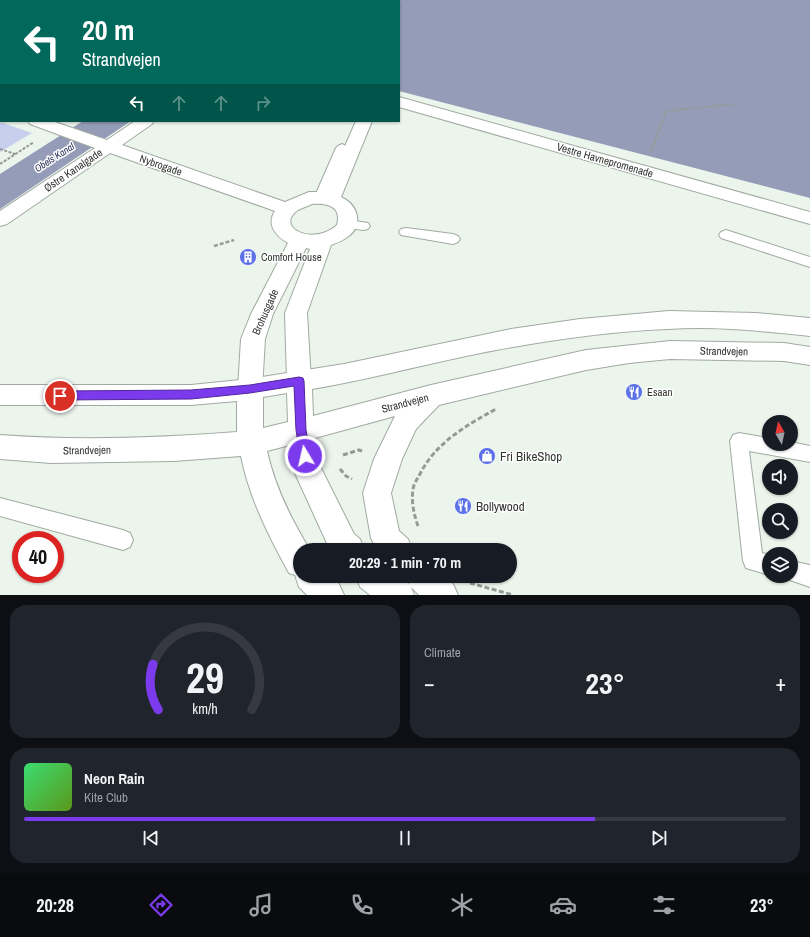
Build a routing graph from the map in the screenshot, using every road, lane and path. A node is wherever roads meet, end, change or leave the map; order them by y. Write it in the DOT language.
graph roads {
  1 [pos="400,102"];
  2 [pos="735,104"];
  3 [pos="40,122"];
  4 [pos="144,122"];
  5 [pos="364,122"];
  6 [pos="63,127"];
  7 [pos="106,146"];
  8 [pos="342,148"];
  9 [pos="0,149"];
  10 [pos="15,154"];
  11 [pos="649,157"];
  12 [pos="0,164"];
  13 [pos="326,199"];
  14 [pos="286,209"];
  15 [pos="810,218"];
  16 [pos="0,220"];
  17 [pos="406,232"];
  18 [pos="726,235"];
  19 [pos="453,239"];
  20 [pos="234,240"];
  21 [pos="299,241"];
  22 [pos="323,241"];
  23 [pos="214,246"];
  24 [pos="810,262"];
  25 [pos="810,327"];
  26 [pos="810,356"];
  27 [pos="299,381"];
  28 [pos="250,389"];
  29 [pos="0,394"];
  30 [pos="431,396"];
  31 [pos="497,408"];
  32 [pos="301,430"];
  33 [pos="252,443"];
  34 [pos="0,447"];
  35 [pos="359,450"];
  36 [pos="810,454"];
  37 [pos="343,455"];
  38 [pos="338,466"];
  39 [pos="380,484"];
  40 [pos="413,489"];
  41 [pos="0,507"];
  42 [pos="419,529"];
  43 [pos="123,540"];
  44 [pos="343,543"];
  45 [pos="391,543"];
  46 [pos="293,550"];
  47 [pos="762,563"];
  48 [pos="798,573"];
  49 [pos="810,576"];
  50 [pos="317,583"];
  51 [pos="379,583"];
  52 [pos="442,583"];
  53 [pos="453,587"];
  54 [pos="328,595"];
  55 [pos="398,595"];
  56 [pos="513,595"];
  1 -- 15 [label="street, Vestre Havnepromenade"];
  2 -- 11 [label="path"];
  3 -- 6 [label="street, Nybrogade"];
  4 -- 7 [label="street, Østre Kanalgade"];
  5 -- 13 [label="street"];
  6 -- 7 [label="street, Nybrogade"];
  6 -- 10 [label="path"];
  7 -- 14 [label="street, Nybrogade"];
  7 -- 16 [label="street, Østre Kanalgade"];
  8 -- 13 [label="lane"];
  9 -- 10 [label="path"];
  10 -- 12 [label="path"];
  13 -- 14 [label="street"];
  13 -- 22 [label="street"];
  14 -- 21 [label="street"];
  17 -- 19 [label="lane"];
  18 -- 24 [label="lane"];
  20 -- 23 [label="path"];
  21 -- 22 [label="street"];
  21 -- 28 [label="street, Brohusgade"];
  22 -- 27 [label="street"];
  25 -- 27 [label="street"];
  26 -- 30 [label="street, Strandvejen"];
  27 -- 28 [label="street"];
  27 -- 32 [label="street"];
  28 -- 29 [label="street"];
  28 -- 33 [label="street, Brohusgade"];
  30 -- 32 [label="street, Strandvejen"];
  30 -- 39 [label="street"];
  31 -- 40 [label="path"];
  32 -- 33 [label="street, Strandvejen"];
  32 -- 44 [label="street"];
  33 -- 34 [label="street, Strandvejen"];
  33 -- 46 [label="street, Brohusgade"];
  35 -- 37 [label="path"];
  36 -- 47 [label="lane"];
  38 -- 39 [label="path"];
  39 -- 40 [label="path"];
  39 -- 45 [label="street"];
  40 -- 42 [label="path"];
  41 -- 43 [label="lane"];
  48 -- 49 [label="lane"];
  50 -- 54 [label="street"];
  51 -- 55 [label="street"];
  52 -- 53 [label="street"];
  53 -- 56 [label="path"];
}
